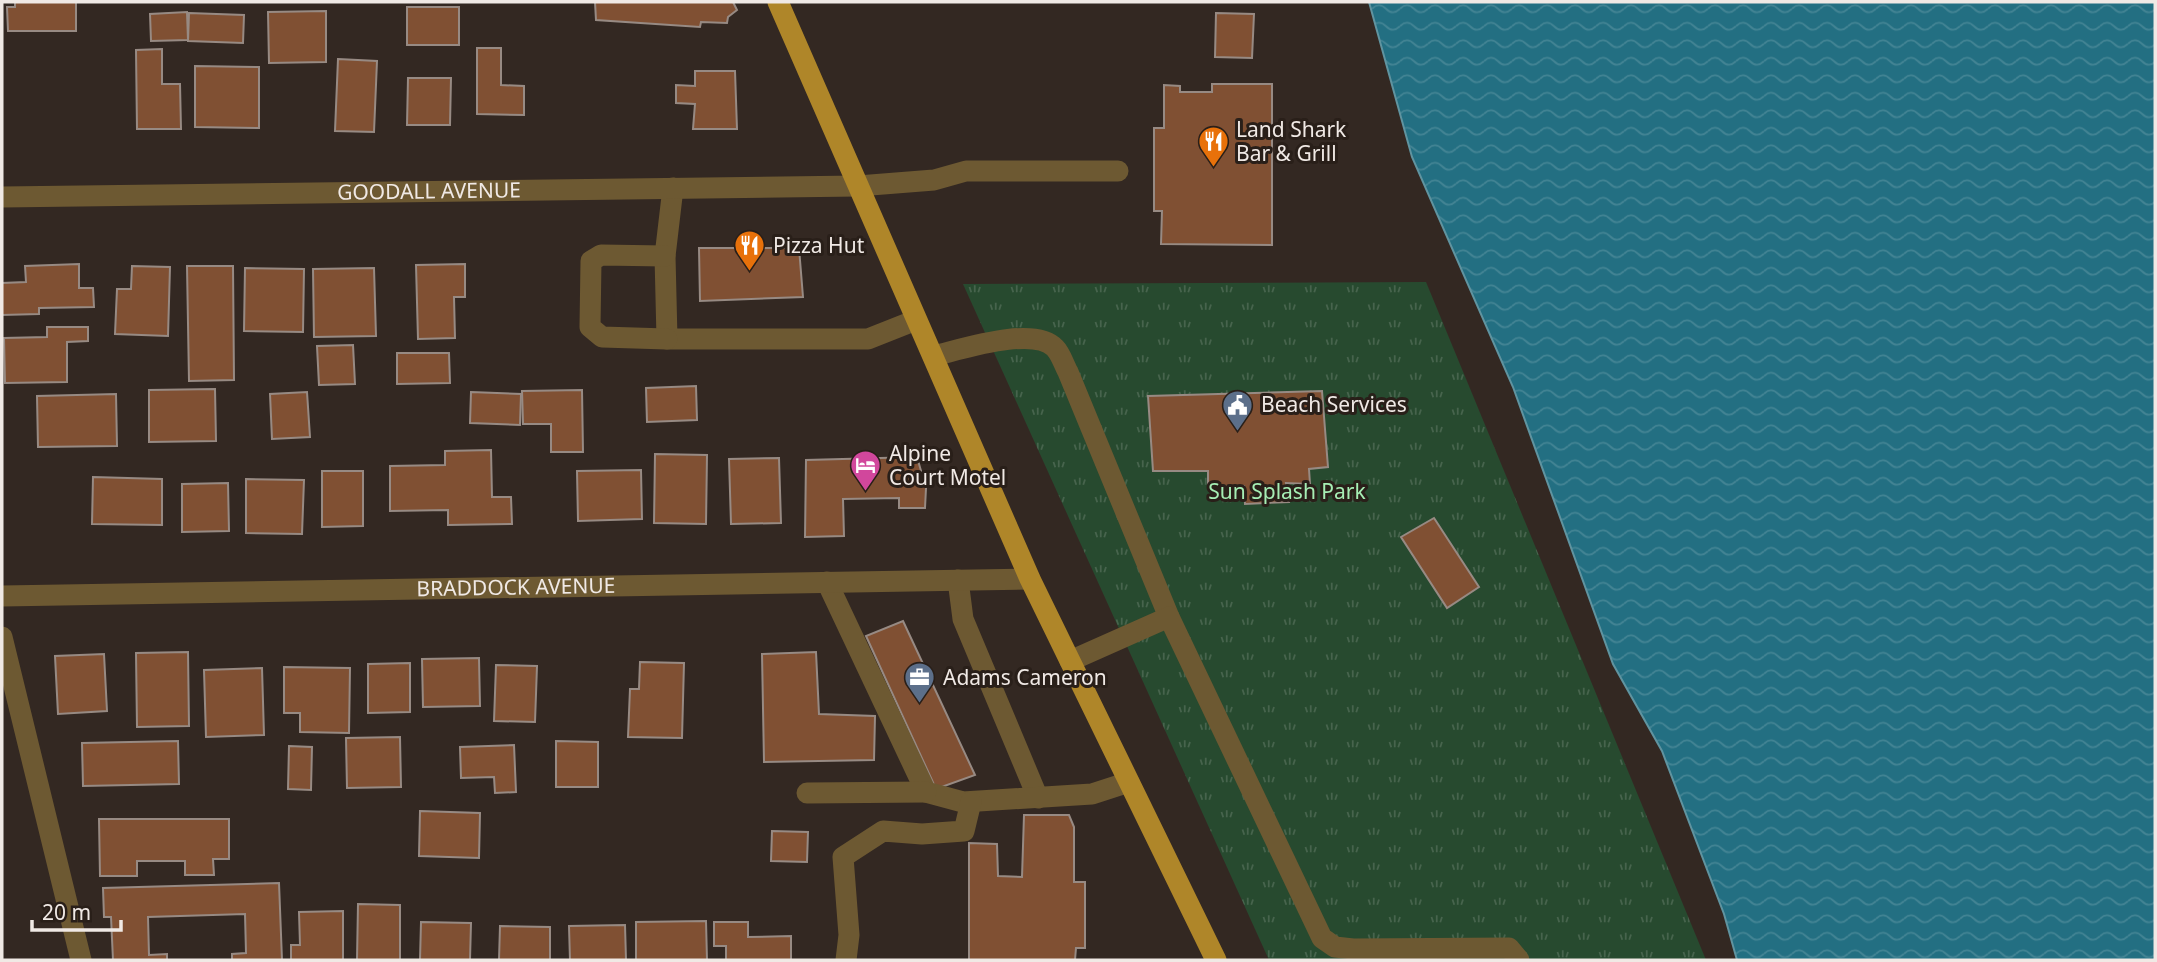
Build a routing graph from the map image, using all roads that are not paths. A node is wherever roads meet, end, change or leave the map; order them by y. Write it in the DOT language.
graph roads {
  1 [pos="778,2"];
  2 [pos="1118,171"];
  3 [pos="858,186"];
  4 [pos="673,188"];
  5 [pos="2,197"];
  6 [pos="665,256"];
  7 [pos="916,320"];
  8 [pos="667,339"];
  9 [pos="933,356"];
  10 [pos="1030,579"];
  11 [pos="958,580"];
  12 [pos="827,582"];
  13 [pos="2,596"];
  14 [pos="1169,617"];
  15 [pos="2,637"];
  16 [pos="1070,662"];
  17 [pos="1129,782"];
  18 [pos="926,792"];
  19 [pos="807,793"];
  20 [pos="1038,797"];
  21 [pos="971,802"];
  22 [pos="81,960"];
  23 [pos="846,960"];
  24 [pos="1216,960"];
  25 [pos="1519,960"];
  1 -- 3 [label="main road"];
  2 -- 3 [label="street, GOODALL AVENUE"];
  3 -- 4 [label="street, GOODALL AVENUE"];
  3 -- 7 [label="main road"];
  4 -- 5 [label="street, GOODALL AVENUE"];
  4 -- 6 [label="street"];
  6 -- 8 [label="street"];
  6 -- 8 [label="street"];
  7 -- 8 [label="street"];
  7 -- 9 [label="main road"];
  9 -- 10 [label="main road"];
  9 -- 14 [label="street"];
  10 -- 11 [label="street, BRADDOCK AVENUE"];
  10 -- 16 [label="main road"];
  11 -- 12 [label="street, BRADDOCK AVENUE"];
  11 -- 20 [label="street"];
  12 -- 13 [label="street, BRADDOCK AVENUE"];
  12 -- 18 [label="street"];
  14 -- 16 [label="street"];
  14 -- 25 [label="street"];
  15 -- 22 [label="street"];
  16 -- 17 [label="main road"];
  17 -- 20 [label="street"];
  17 -- 24 [label="main road"];
  18 -- 19 [label="street"];
  18 -- 21 [label="street"];
  20 -- 21 [label="street"];
  21 -- 23 [label="street"];
}
